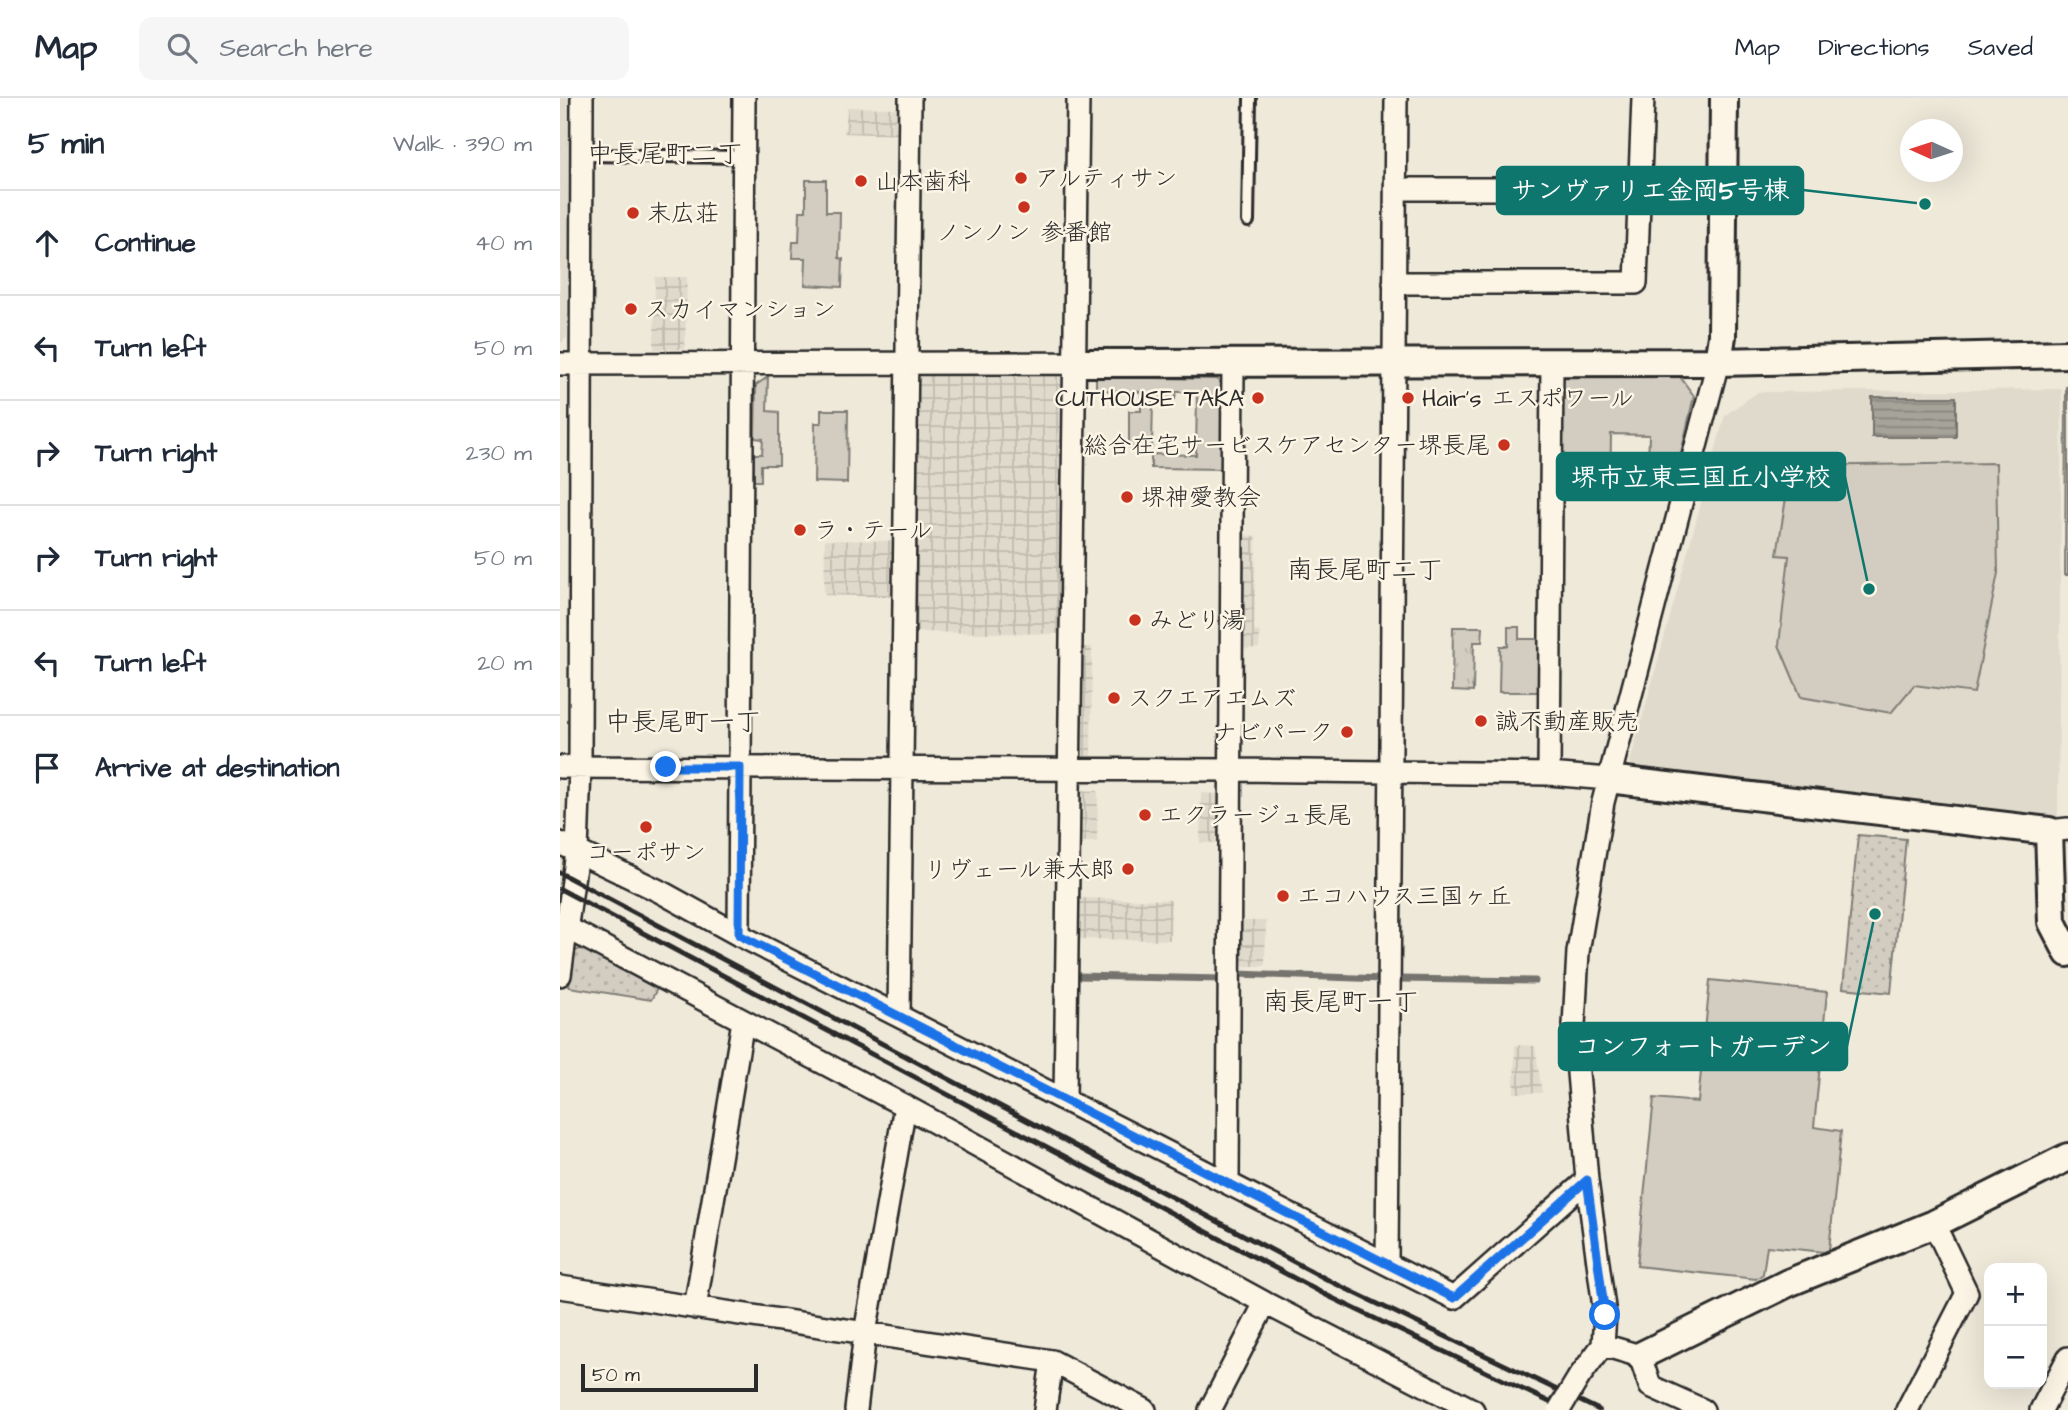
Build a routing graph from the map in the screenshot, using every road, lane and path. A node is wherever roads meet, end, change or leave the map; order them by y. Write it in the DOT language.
graph roads {
  1 [pos="582,98"];
  2 [pos="744,98"];
  3 [pos="910,98"];
  4 [pos="1078,98"];
  5 [pos="1250,98"];
  6 [pos="1396,98"];
  7 [pos="1643,98"];
  8 [pos="1724,98"];
  9 [pos="582,155"];
  10 [pos="744,157"];
  11 [pos="1395,189"];
  12 [pos="1640,189"];
  13 [pos="1248,221"];
  14 [pos="1394,283"];
  15 [pos="2068,354"];
  16 [pos="1394,362"];
  17 [pos="1552,362"];
  18 [pos="1718,362"];
  19 [pos="1074,363"];
  20 [pos="1233,363"];
  21 [pos="570,364"];
  22 [pos="906,364"];
  23 [pos="743,365"];
  24 [pos="570,767"];
  25 [pos="740,767"];
  26 [pos="902,767"];
  27 [pos="1069,769"];
  28 [pos="1231,770"];
  29 [pos="1391,772"];
  30 [pos="1549,774"];
  31 [pos="1608,779"];
  32 [pos="2059,830"];
  33 [pos="569,847"];
  34 [pos="564,926"];
  35 [pos="739,935"];
  36 [pos="2068,953"];
  37 [pos="560,975"];
  38 [pos="899,1016"];
  39 [pos="743,1021"];
  40 [pos="1065,1101"];
  41 [pos="905,1106"];
  42 [pos="2068,1157"];
  43 [pos="1587,1180"];
  44 [pos="1228,1183"];
  45 [pos="1934,1224"];
  46 [pos="1387,1264"];
  47 [pos="560,1287"];
  48 [pos="1265,1303"];
  49 [pos="695,1308"];
  50 [pos="865,1333"];
  51 [pos="1604,1345"];
  52 [pos="1640,1356"];
  53 [pos="2068,1358"];
  54 [pos="1052,1361"];
  55 [pos="856,1410"];
  56 [pos="1045,1410"];
  57 [pos="1145,1410"];
  58 [pos="1210,1410"];
  59 [pos="1473,1410"];
  60 [pos="1559,1410"];
  61 [pos="1703,1410"];
  62 [pos="1908,1410"];
  63 [pos="2041,1410"];
  1 -- 9 [label="street"];
  2 -- 10 [label="street"];
  3 -- 22 [label="street"];
  4 -- 19 [label="street"];
  5 -- 13 [label="lane"];
  6 -- 11 [label="street"];
  7 -- 12 [label="street"];
  8 -- 18 [label="street"];
  9 -- 10 [label="lane"];
  9 -- 21 [label="street"];
  10 -- 23 [label="street"];
  11 -- 12 [label="street"];
  11 -- 14 [label="street"];
  12 -- 14 [label="street"];
  14 -- 16 [label="street"];
  15 -- 18 [label="street"];
  16 -- 17 [label="street"];
  16 -- 20 [label="street"];
  16 -- 29 [label="street"];
  17 -- 18 [label="street"];
  17 -- 30 [label="street"];
  18 -- 31 [label="street"];
  19 -- 20 [label="street"];
  19 -- 22 [label="street"];
  19 -- 27 [label="street"];
  20 -- 28 [label="street"];
  21 -- 23 [label="street"];
  21 -- 24 [label="street"];
  22 -- 23 [label="street"];
  22 -- 26 [label="street"];
  23 -- 25 [label="street"];
  24 -- 25 [label="street"];
  24 -- 33 [label="street"];
  25 -- 26 [label="street"];
  25 -- 35 [label="street"];
  26 -- 27 [label="street"];
  26 -- 38 [label="street"];
  27 -- 28 [label="street"];
  27 -- 40 [label="street"];
  28 -- 29 [label="street"];
  28 -- 44 [label="street"];
  29 -- 30 [label="street"];
  29 -- 46 [label="street"];
  30 -- 31 [label="street"];
  31 -- 32 [label="street"];
  31 -- 43 [label="street"];
  32 -- 36 [label="street"];
  33 -- 34 [label="street"];
  33 -- 35 [label="street"];
  34 -- 37 [label="street"];
  34 -- 39 [label="street"];
  35 -- 38 [label="street"];
  38 -- 40 [label="street"];
  39 -- 41 [label="street"];
  39 -- 49 [label="street"];
  40 -- 44 [label="street"];
  41 -- 48 [label="street"];
  41 -- 50 [label="street"];
  42 -- 45 [label="street"];
  43 -- 46 [label="street"];
  43 -- 51 [label="street"];
  44 -- 46 [label="street"];
  45 -- 52 [label="street"];
  45 -- 62 [label="street"];
  47 -- 49 [label="street"];
  48 -- 58 [label="street"];
  48 -- 59 [label="street"];
  49 -- 50 [label="street"];
  50 -- 54 [label="street"];
  50 -- 55 [label="street"];
  51 -- 52 [label="street"];
  51 -- 60 [label="street, bridge"];
  52 -- 61 [label="street"];
  53 -- 63 [label="street"];
  54 -- 56 [label="street"];
  54 -- 57 [label="street"];
}
